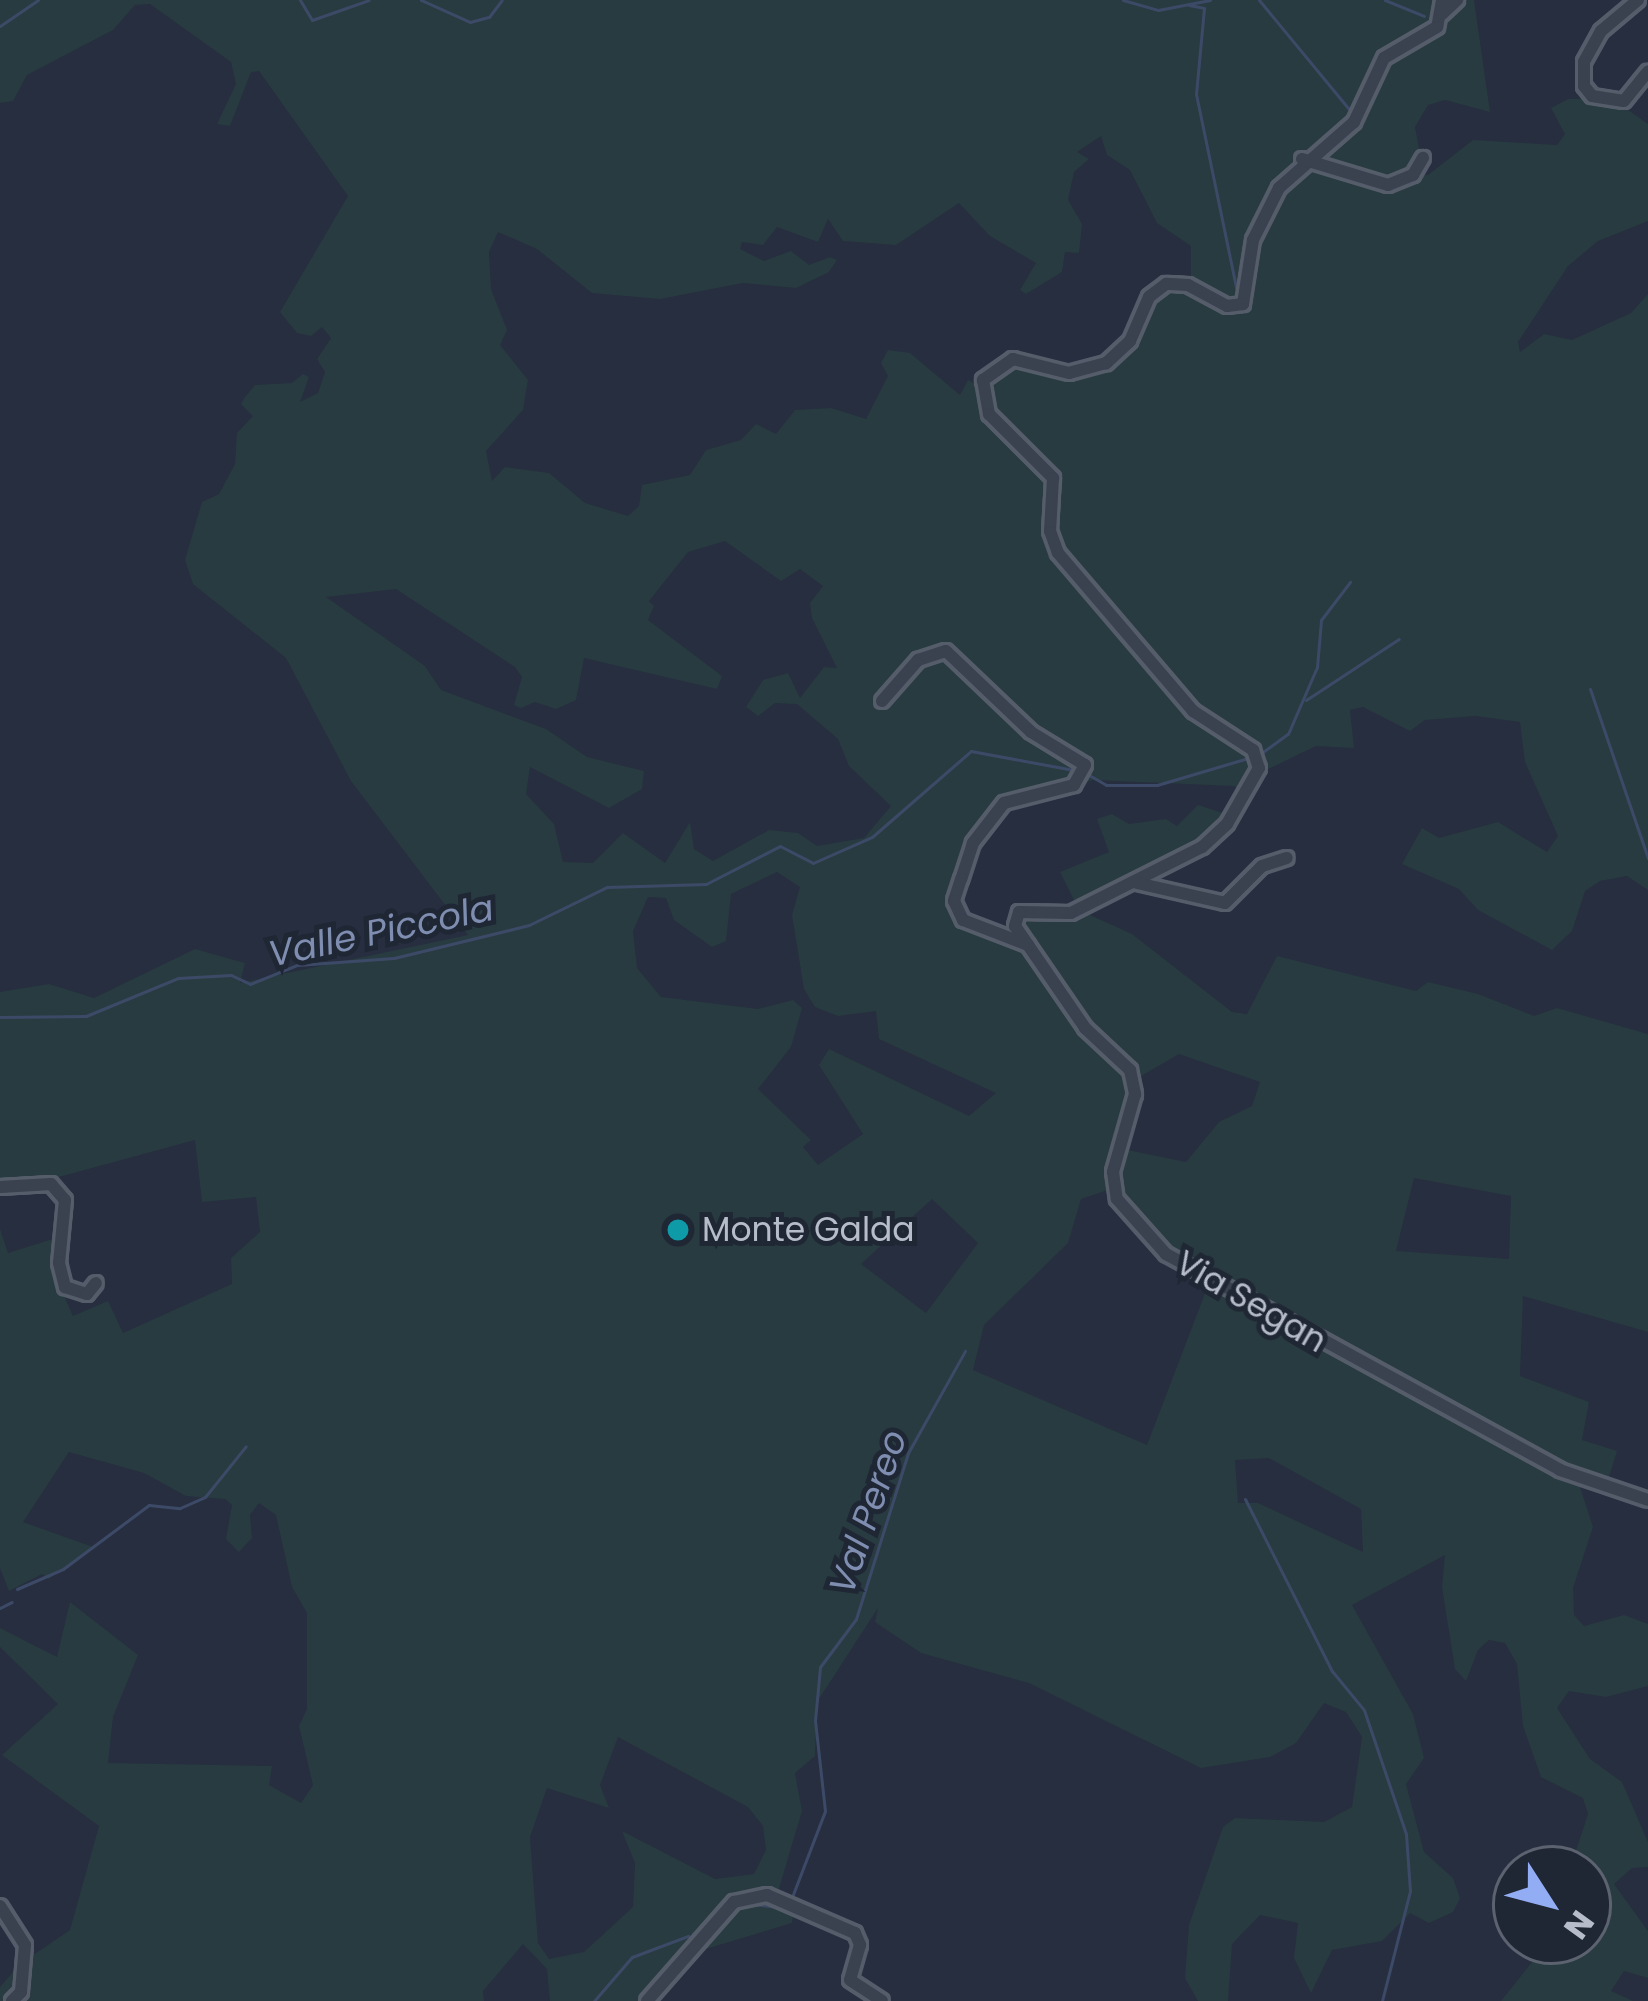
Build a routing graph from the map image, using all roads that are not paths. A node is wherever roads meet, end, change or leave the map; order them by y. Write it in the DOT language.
graph roads {
  1 [pos="1457,0"];
  2 [pos="1638,0"];
  3 [pos="1442,7"];
  4 [pos="1648,71"];
  5 [pos="1424,158"];
  6 [pos="1302,159"];
  7 [pos="882,701"];
  8 [pos="1287,858"];
  9 [pos="1137,883"];
  10 [pos="1028,945"];
  11 [pos="0,1187"];
  12 [pos="96,1283"];
  13 [pos="1648,1500"];
  14 [pos="0,1906"];
  15 [pos="11,2001"];
  16 [pos="647,2001"];
  17 [pos="882,2001"];
  1 -- 3 [label="street"];
  2 -- 4 [label="street"];
  3 -- 6 [label="street"];
  5 -- 6 [label="street"];
  6 -- 9 [label="street"];
  7 -- 10 [label="street"];
  8 -- 9 [label="street"];
  9 -- 10 [label="street"];
  10 -- 13 [label="street, Via Segan"];
  11 -- 12 [label="street"];
  14 -- 15 [label="street"];
  16 -- 17 [label="street"];
}
